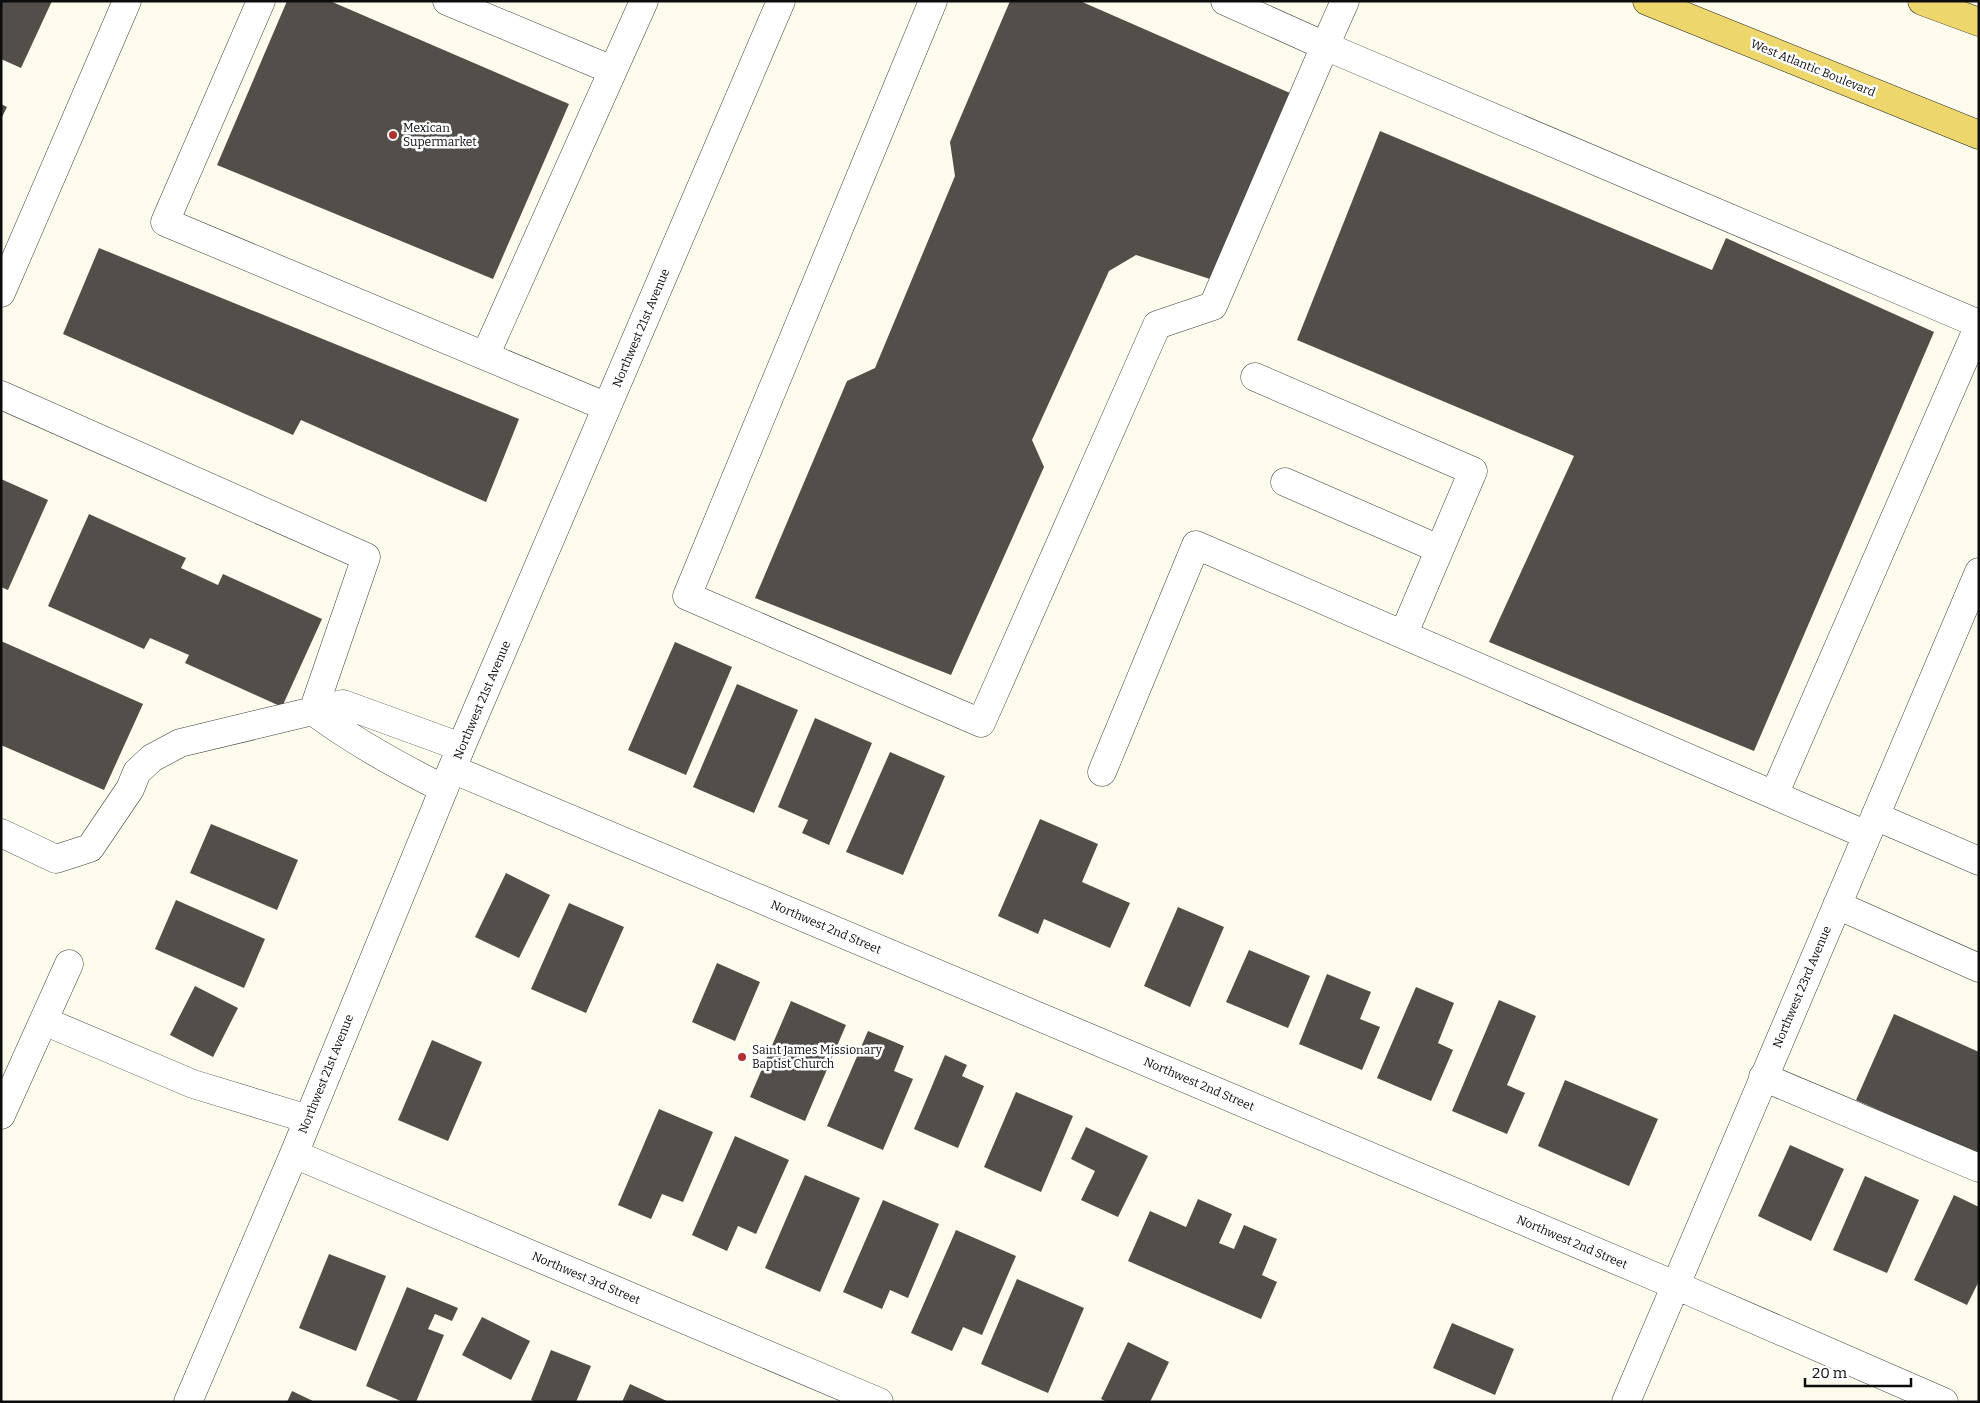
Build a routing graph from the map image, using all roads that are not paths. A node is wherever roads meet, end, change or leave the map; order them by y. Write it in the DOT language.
graph roads {
  1 [pos="126,1"];
  2 [pos="261,1"];
  3 [pos="447,1"];
  4 [pos="644,1"];
  5 [pos="781,1"];
  6 [pos="933,1"];
  7 [pos="1225,1"];
  8 [pos="1345,1"];
  9 [pos="1647,1"];
  10 [pos="1922,1"];
  11 [pos="1979,22"];
  12 [pos="1326,46"];
  13 [pos="612,70"];
  14 [pos="1977,134"];
  15 [pos="1,293"];
  16 [pos="1979,325"];
  17 [pos="485,356"];
  18 [pos="1255,377"];
  19 [pos="1,395"];
  20 [pos="607,407"];
  21 [pos="1285,482"];
  22 [pos="1439,549"];
  23 [pos="1979,572"];
  24 [pos="1404,633"];
  25 [pos="313,711"];
  26 [pos="453,768"];
  27 [pos="1102,772"];
  28 [pos="1774,795"];
  29 [pos="1871,825"];
  30 [pos="1,833"];
  31 [pos="1979,861"];
  32 [pos="1837,905"];
  33 [pos="70,964"];
  34 [pos="1979,968"];
  35 [pos="44,1021"];
  36 [pos="1763,1077"];
  37 [pos="1,1115"];
  38 [pos="308,1119"];
  39 [pos="294,1154"];
  40 [pos="1979,1168"];
  41 [pos="1675,1285"];
  42 [pos="188,1402"];
  43 [pos="879,1402"];
  44 [pos="1626,1402"];
  45 [pos="1944,1402"];
  1 -- 15 [label="street"];
  2 -- 17 [label="street"];
  3 -- 13 [label="street"];
  4 -- 13 [label="street"];
  5 -- 20 [label="street, Northwest 21st Avenue"];
  6 -- 12 [label="street"];
  7 -- 12 [label="street"];
  8 -- 12 [label="street"];
  9 -- 14 [label="main road, West Atlantic Boulevard"];
  10 -- 11 [label="main road"];
  12 -- 16 [label="street"];
  13 -- 17 [label="street"];
  16 -- 28 [label="street"];
  17 -- 20 [label="street"];
  18 -- 22 [label="street"];
  19 -- 25 [label="street"];
  20 -- 26 [label="street, Northwest 21st Avenue"];
  21 -- 22 [label="street"];
  22 -- 24 [label="street"];
  23 -- 29 [label="street, Northwest 23rd Avenue"];
  24 -- 27 [label="street"];
  24 -- 28 [label="street"];
  25 -- 26 [label="street"];
  25 -- 26 [label="street"];
  25 -- 30 [label="street"];
  26 -- 38 [label="street, Northwest 21st Avenue"];
  26 -- 41 [label="street, Northwest 2nd Street"];
  28 -- 29 [label="street"];
  29 -- 31 [label="street"];
  29 -- 32 [label="street, Northwest 23rd Avenue"];
  32 -- 34 [label="street"];
  32 -- 36 [label="street, Northwest 23rd Avenue"];
  33 -- 35 [label="street"];
  35 -- 37 [label="street"];
  35 -- 38 [label="street"];
  36 -- 40 [label="street"];
  36 -- 41 [label="street, Northwest 23rd Avenue"];
  38 -- 39 [label="street, Northwest 21st Avenue"];
  39 -- 42 [label="street, Northwest 21st Avenue"];
  39 -- 43 [label="street, Northwest 3rd Street"];
  41 -- 44 [label="street, Northwest 23rd Avenue"];
  41 -- 45 [label="street, Northwest 2nd Street"];
}
